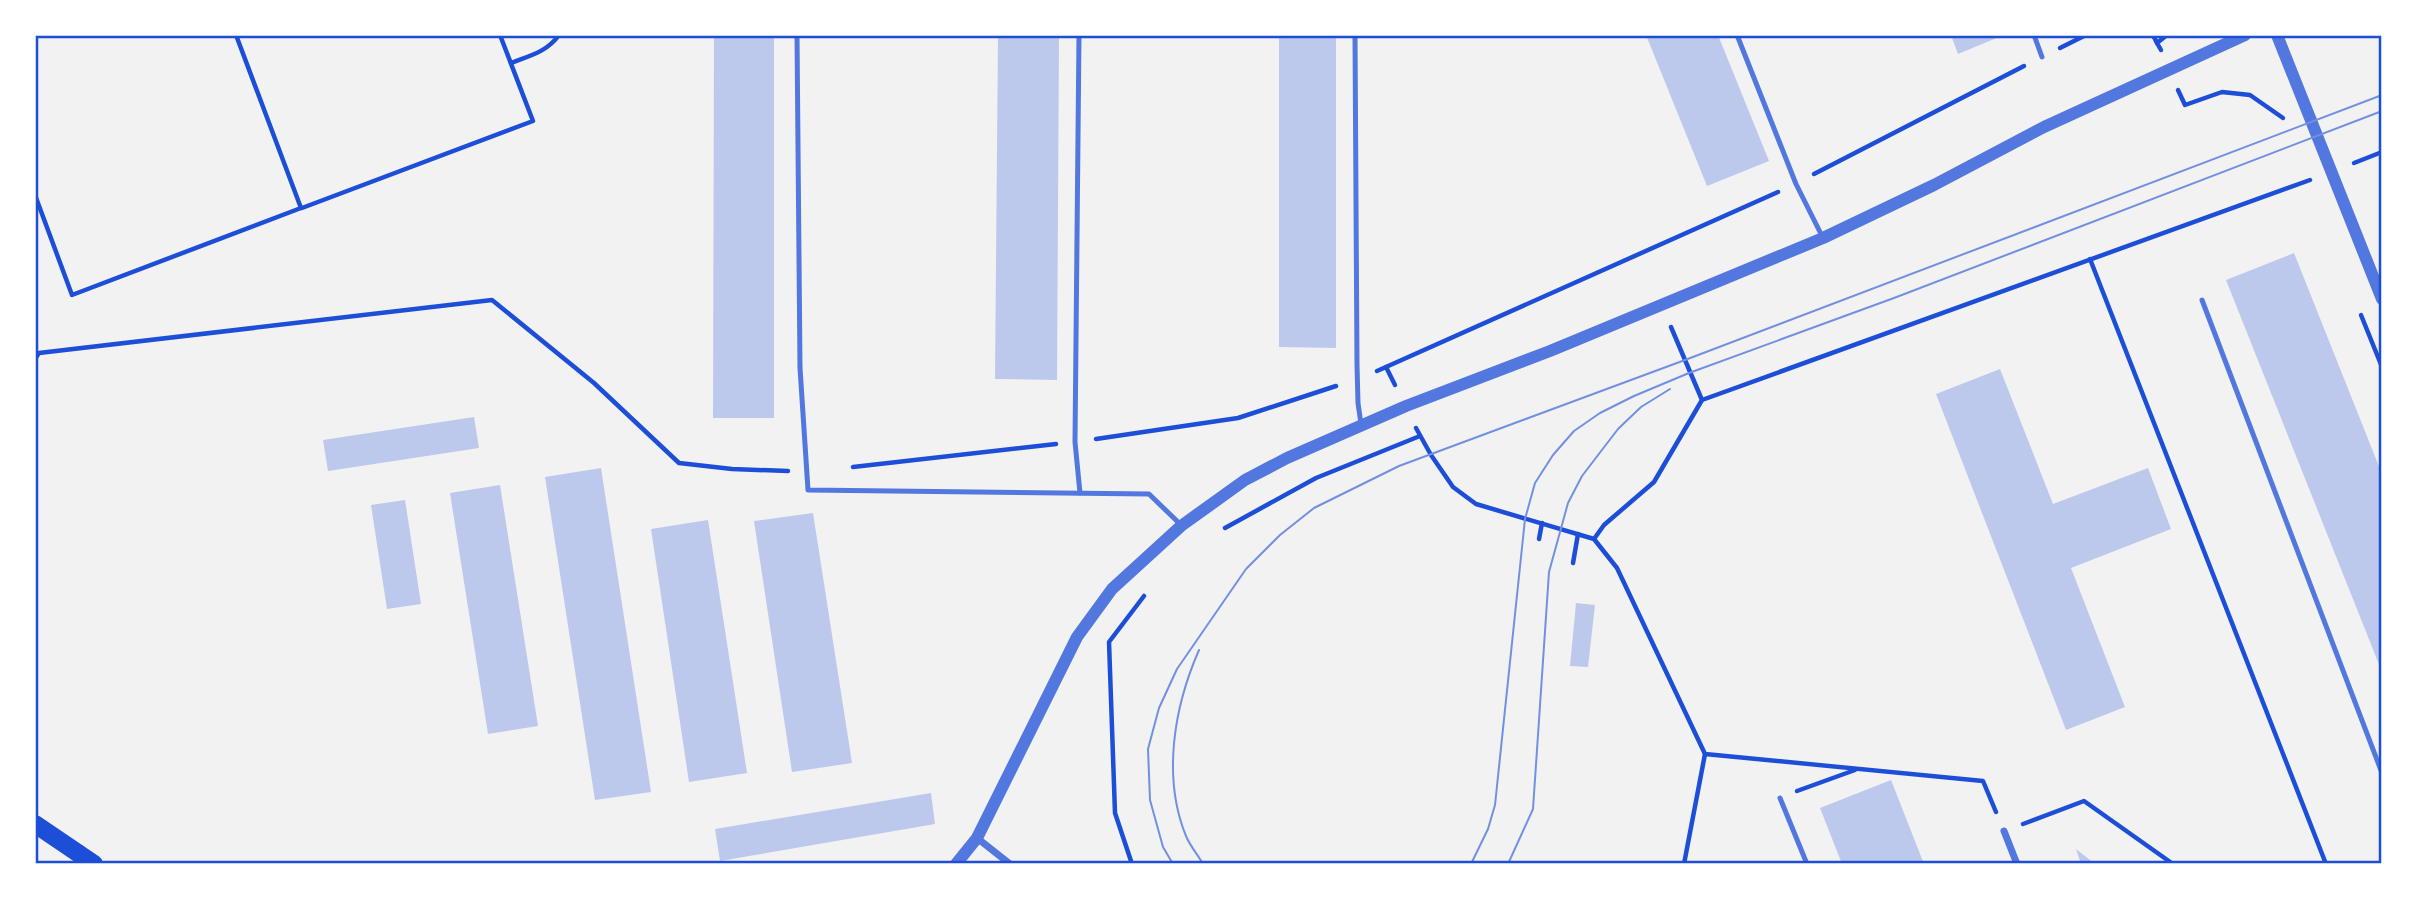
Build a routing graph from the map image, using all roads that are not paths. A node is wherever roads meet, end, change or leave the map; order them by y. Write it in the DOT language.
graph roads {
  1 [pos="797,35"];
  2 [pos="1079,35"];
  3 [pos="1354,35"];
  4 [pos="1737,35"];
  5 [pos="2034,35"];
  6 [pos="2245,35"];
  7 [pos="2277,35"];
  8 [pos="2042,57"];
  9 [pos="1823,238"];
  10 [pos="2382,299"];
  11 [pos="2202,300"];
  12 [pos="1361,426"];
  13 [pos="1080,493"];
  14 [pos="1181,526"];
  15 [pos="2382,772"];
  16 [pos="1780,798"];
  17 [pos="35,824"];
  18 [pos="2004,831"];
  19 [pos="977,838"];
  20 [pos="94,864"];
  21 [pos="956,864"];
  22 [pos="1010,864"];
  23 [pos="1807,864"];
  24 [pos="2017,864"];
  1 -- 13 [label="lane"];
  2 -- 13 [label="lane"];
  3 -- 12 [label="lane"];
  4 -- 9 [label="lane"];
  5 -- 8 [label="lane"];
  6 -- 9 [label="street"];
  7 -- 10 [label="street"];
  9 -- 12 [label="street"];
  11 -- 15 [label="lane"];
  12 -- 14 [label="street"];
  13 -- 14 [label="lane"];
  14 -- 19 [label="street"];
  16 -- 23 [label="lane"];
  17 -- 20 [label="main road"];
  18 -- 24 [label="street"];
  19 -- 21 [label="street"];
  19 -- 22 [label="street"];
}
